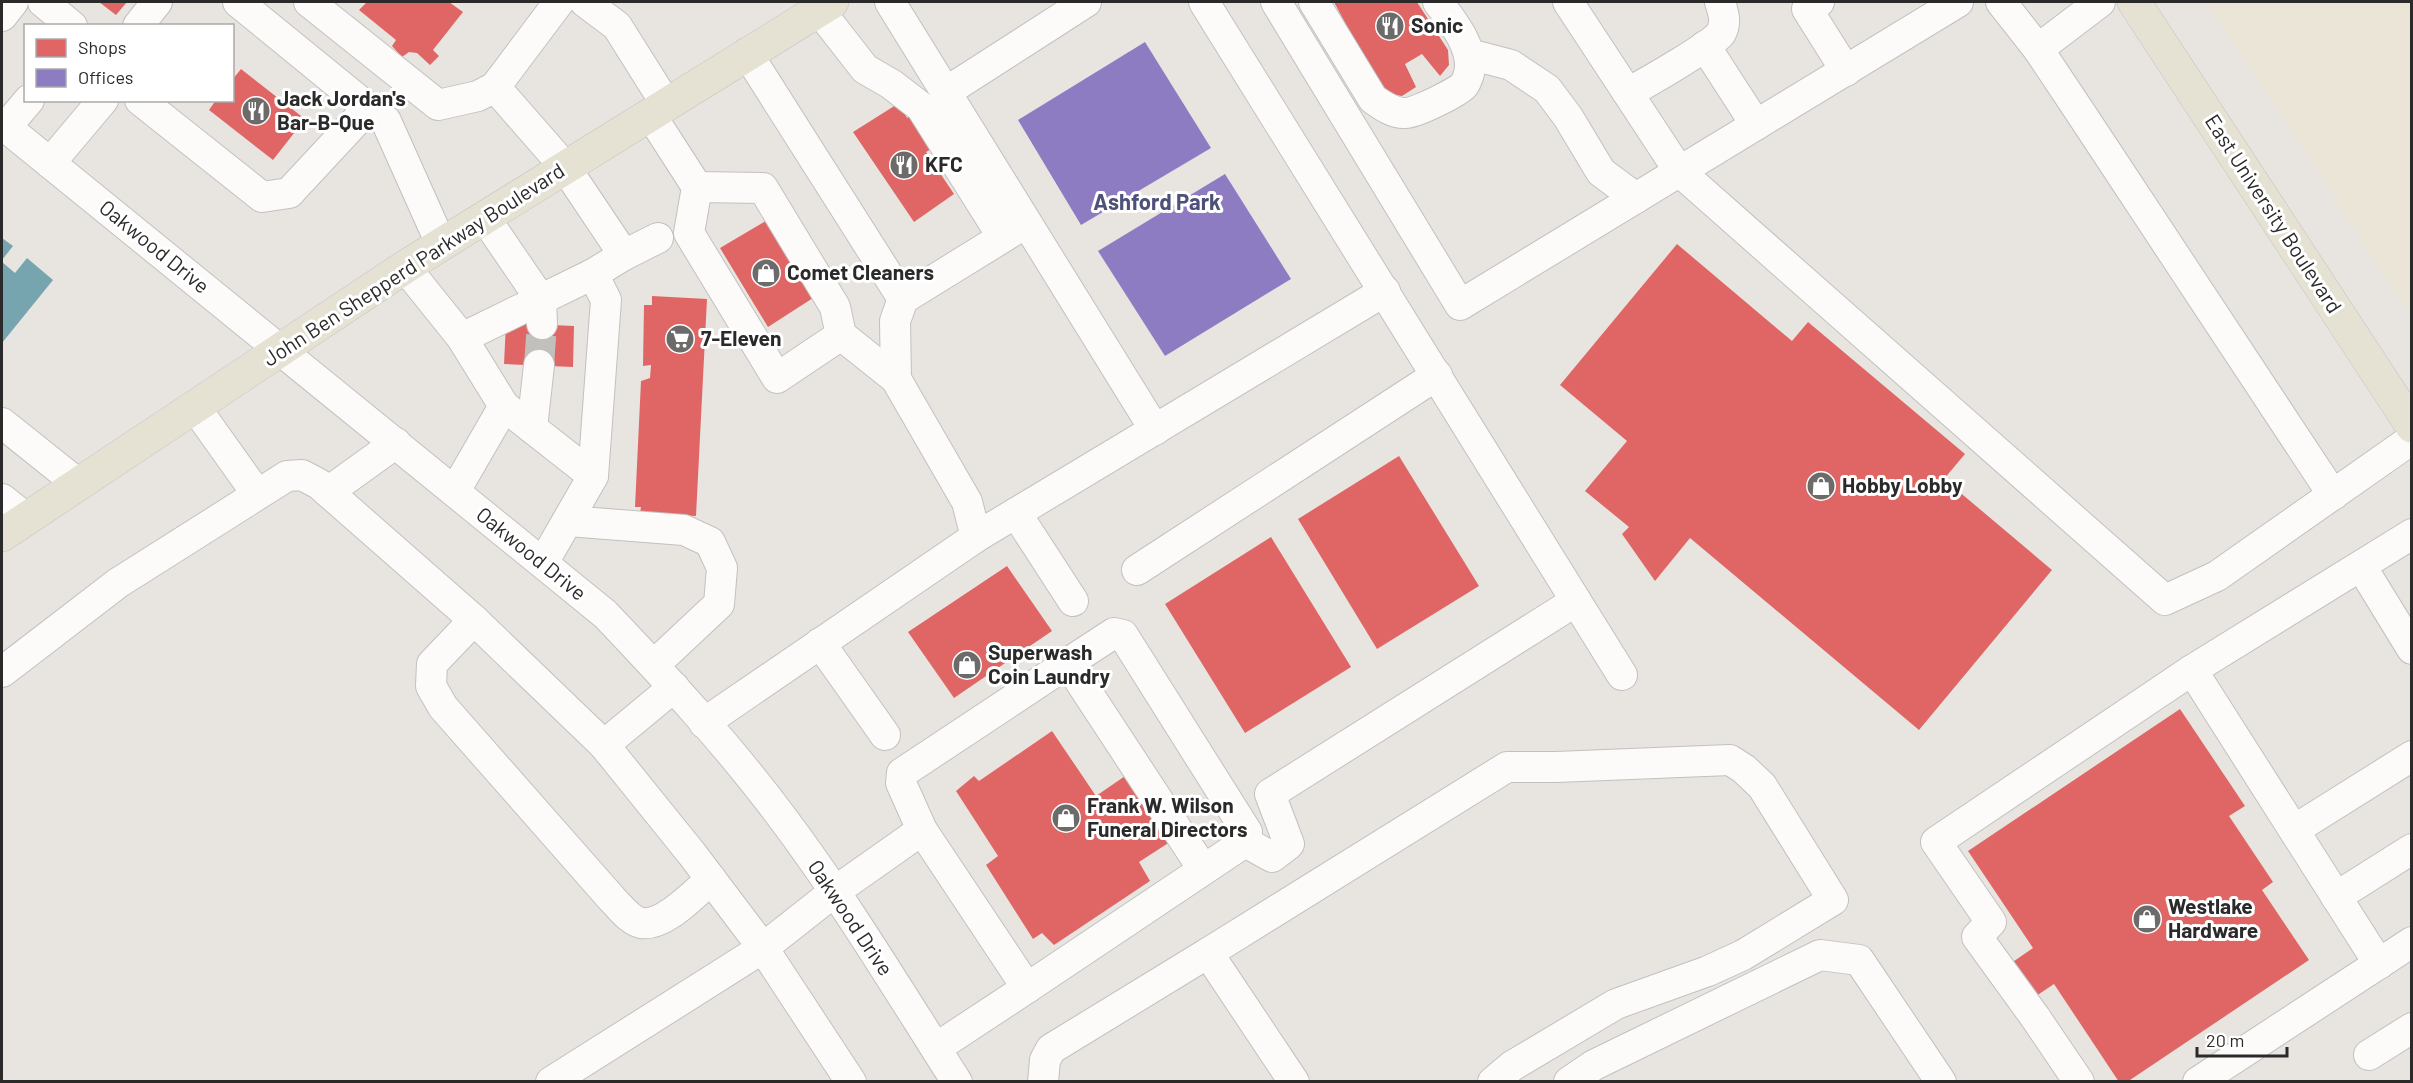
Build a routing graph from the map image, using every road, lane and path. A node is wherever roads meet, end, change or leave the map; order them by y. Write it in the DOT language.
graph roads {
  1 [pos="13,2"];
  2 [pos="44,2"];
  3 [pos="157,2"];
  4 [pos="238,2"];
  5 [pos="309,2"];
  6 [pos="559,2"];
  7 [pos="585,2"];
  8 [pos="890,2"];
  9 [pos="1086,2"];
  10 [pos="1204,2"];
  11 [pos="1276,2"];
  12 [pos="1314,2"];
  13 [pos="1438,2"];
  14 [pos="1568,2"];
  15 [pos="1720,2"];
  16 [pos="1820,2"];
  17 [pos="1958,2"];
  18 [pos="2001,2"];
  19 [pos="2100,2"];
  20 [pos="2134,2"];
  21 [pos="826,4"];
  22 [pos="2,16"];
  23 [pos="70,24"];
  24 [pos="140,24"];
  25 [pos="1705,46"];
  26 [pos="2038,49"];
  27 [pos="747,53"];
  28 [pos="1469,54"];
  29 [pos="1846,70"];
  30 [pos="495,87"];
  31 [pos="946,92"];
  32 [pos="1628,93"];
  33 [pos="27,102"];
  34 [pos="101,102"];
  35 [pos="143,102"];
  36 [pos="175,102"];
  37 [pos="368,108"];
  38 [pos="658,109"];
  39 [pos="1756,125"];
  40 [pos="4,126"];
  41 [pos="50,163"];
  42 [pos="565,167"];
  43 [pos="1679,171"];
  44 [pos="697,187"];
  45 [pos="289,193"];
  46 [pos="1636,198"];
  47 [pos="485,218"];
  48 [pos="1014,229"];
  49 [pos="658,238"];
  50 [pos="441,244"];
  51 [pos="624,255"];
  52 [pos="405,267"];
  53 [pos="593,274"];
  54 [pos="1385,291"];
  55 [pos="903,299"];
  56 [pos="541,312"];
  57 [pos="841,335"];
  58 [pos="462,338"];
  59 [pos="282,350"];
  60 [pos="538,365"];
  61 [pos="1437,375"];
  62 [pos="896,379"];
  63 [pos="504,406"];
  64 [pos="195,407"];
  65 [pos="2,423"];
  66 [pos="2412,426"];
  67 [pos="532,428"];
  68 [pos="1155,430"];
  69 [pos="2412,440"];
  70 [pos="396,443"];
  71 [pos="593,476"];
  72 [pos="77,483"];
  73 [pos="455,491"];
  74 [pos="328,492"];
  75 [pos="257,494"];
  76 [pos="2333,495"];
  77 [pos="1016,513"];
  78 [pos="10,517"];
  79 [pos="568,521"];
  80 [pos="2412,534"];
  81 [pos="976,537"];
  82 [pos="543,563"];
  83 [pos="2361,566"];
  84 [pos="1137,570"];
  85 [pos="1073,601"];
  86 [pos="1576,601"];
  87 [pos="474,620"];
  88 [pos="820,643"];
  89 [pos="2412,649"];
  90 [pos="1068,663"];
  91 [pos="654,665"];
  92 [pos="2192,670"];
  93 [pos="2,672"];
  94 [pos="1622,675"];
  95 [pos="674,687"];
  96 [pos="704,723"];
  97 [pos="885,735"];
  98 [pos="604,745"];
  99 [pos="2412,756"];
  100 [pos="922,830"];
  101 [pos="2294,830"];
  102 [pos="1245,842"];
  103 [pos="2412,849"];
  104 [pos="1203,869"];
  105 [pos="711,879"];
  106 [pos="834,892"];
  107 [pos="2336,897"];
  108 [pos="2412,942"];
  109 [pos="763,948"];
  110 [pos="1208,953"];
  111 [pos="2379,964"];
  112 [pos="1027,988"];
  113 [pos="2412,1028"];
  114 [pos="936,1048"];
  115 [pos="2369,1055"];
  116 [pos="551,1082"];
  117 [pos="851,1082"];
  118 [pos="957,1082"];
  119 [pos="1043,1082"];
  120 [pos="1294,1082"];
  121 [pos="1493,1082"];
  122 [pos="1569,1082"];
  123 [pos="1941,1082"];
  124 [pos="2079,1082"];
  125 [pos="2198,1082"];
  1 -- 22 [label="street"];
  2 -- 23 [label="street"];
  3 -- 24 [label="street"];
  4 -- 37 [label="street"];
  5 -- 30 [label="street"];
  6 -- 30 [label="street"];
  7 -- 38 [label="street"];
  8 -- 31 [label="street"];
  9 -- 31 [label="street"];
  10 -- 54 [label="street"];
  11 -- 46 [label="street"];
  12 -- 28 [label="street"];
  13 -- 28 [label="street"];
  14 -- 32 [label="street"];
  15 -- 25 [label="street"];
  16 -- 29 [label="street"];
  17 -- 29 [label="street"];
  18 -- 26 [label="street"];
  19 -- 26 [label="street"];
  20 -- 66 [label="main road, East University Boulevard"];
  21 -- 27 [label="main road, John Ben Shepperd Parkway Boulevard"];
  21 -- 48 [label="street"];
  25 -- 32 [label="street"];
  25 -- 39 [label="street"];
  26 -- 76 [label="street"];
  27 -- 38 [label="main road, John Ben Shepperd Parkway Boulevard"];
  27 -- 55 [label="street"];
  28 -- 46 [label="street"];
  29 -- 39 [label="street"];
  30 -- 42 [label="street"];
  31 -- 48 [label="street"];
  32 -- 43 [label="street"];
  33 -- 40 [label="street"];
  34 -- 41 [label="street"];
  35 -- 45 [label="street"];
  36 -- 45 [label="street"];
  37 -- 45 [label="street"];
  37 -- 50 [label="street"];
  38 -- 42 [label="main road, John Ben Shepperd Parkway Boulevard"];
  38 -- 44 [label="street"];
  39 -- 43 [label="street"];
  40 -- 41 [label="street, Oakwood Drive"];
  41 -- 59 [label="street, Oakwood Drive"];
  42 -- 47 [label="main road, John Ben Shepperd Parkway Boulevard"];
  42 -- 51 [label="street"];
  43 -- 46 [label="street"];
  43 -- 76 [label="street"];
  44 -- 57 [label="street"];
  44 -- 57 [label="street"];
  47 -- 50 [label="main road, John Ben Shepperd Parkway Boulevard"];
  47 -- 56 [label="street"];
  48 -- 55 [label="street"];
  48 -- 68 [label="street"];
  49 -- 51 [label="street"];
  50 -- 52 [label="main road, John Ben Shepperd Parkway Boulevard"];
  51 -- 53 [label="street"];
  52 -- 58 [label="street"];
  52 -- 59 [label="main road, John Ben Shepperd Parkway Boulevard"];
  53 -- 56 [label="street"];
  53 -- 71 [label="street"];
  54 -- 61 [label="street"];
  54 -- 68 [label="street"];
  55 -- 62 [label="street"];
  56 -- 58 [label="street"];
  57 -- 62 [label="street"];
  58 -- 63 [label="street"];
  59 -- 64 [label="main road, John Ben Shepperd Parkway Boulevard"];
  59 -- 70 [label="street, Oakwood Drive"];
  60 -- 67 [label="street"];
  61 -- 84 [label="street"];
  61 -- 86 [label="street"];
  62 -- 81 [label="street"];
  63 -- 67 [label="street"];
  63 -- 73 [label="street"];
  64 -- 72 [label="main road, John Ben Shepperd Parkway Boulevard"];
  64 -- 75 [label="street"];
  65 -- 72 [label="street"];
  67 -- 71 [label="street"];
  68 -- 77 [label="street"];
  69 -- 76 [label="street"];
  70 -- 73 [label="street, Oakwood Drive"];
  70 -- 74 [label="street"];
  71 -- 79 [label="street"];
  72 -- 78 [label="main road, John Ben Shepperd Parkway Boulevard"];
  73 -- 82 [label="street, Oakwood Drive"];
  74 -- 75 [label="street"];
  74 -- 87 [label="street"];
  75 -- 93 [label="street"];
  77 -- 81 [label="street"];
  77 -- 85 [label="street"];
  79 -- 82 [label="street"];
  79 -- 91 [label="street"];
  80 -- 83 [label="street"];
  81 -- 88 [label="street"];
  82 -- 91 [label="street, Oakwood Drive"];
  83 -- 89 [label="street"];
  83 -- 92 [label="street"];
  86 -- 94 [label="street"];
  86 -- 102 [label="street"];
  87 -- 98 [label="street"];
  87 -- 105 [label="street"];
  88 -- 96 [label="street"];
  88 -- 97 [label="street"];
  90 -- 100 [label="street"];
  90 -- 102 [label="street"];
  90 -- 104 [label="street"];
  91 -- 95 [label="street, Oakwood Drive"];
  92 -- 101 [label="street"];
  92 -- 124 [label="street"];
  95 -- 96 [label="street, Oakwood Drive"];
  95 -- 98 [label="street"];
  96 -- 106 [label="street, Oakwood Drive"];
  98 -- 105 [label="street"];
  99 -- 101 [label="street"];
  100 -- 106 [label="street"];
  100 -- 112 [label="street"];
  101 -- 107 [label="street"];
  102 -- 104 [label="street"];
  103 -- 107 [label="street"];
  104 -- 112 [label="street"];
  105 -- 109 [label="street"];
  106 -- 109 [label="street"];
  106 -- 114 [label="street, Oakwood Drive"];
  107 -- 111 [label="street"];
  108 -- 111 [label="street"];
  109 -- 116 [label="street"];
  109 -- 117 [label="street"];
  110 -- 119 [label="street"];
  110 -- 120 [label="street"];
  110 -- 121 [label="street"];
  111 -- 125 [label="street"];
  112 -- 114 [label="street"];
  113 -- 115 [label="street"];
  114 -- 118 [label="street, Oakwood Drive"];
  122 -- 123 [label="street"];
}
